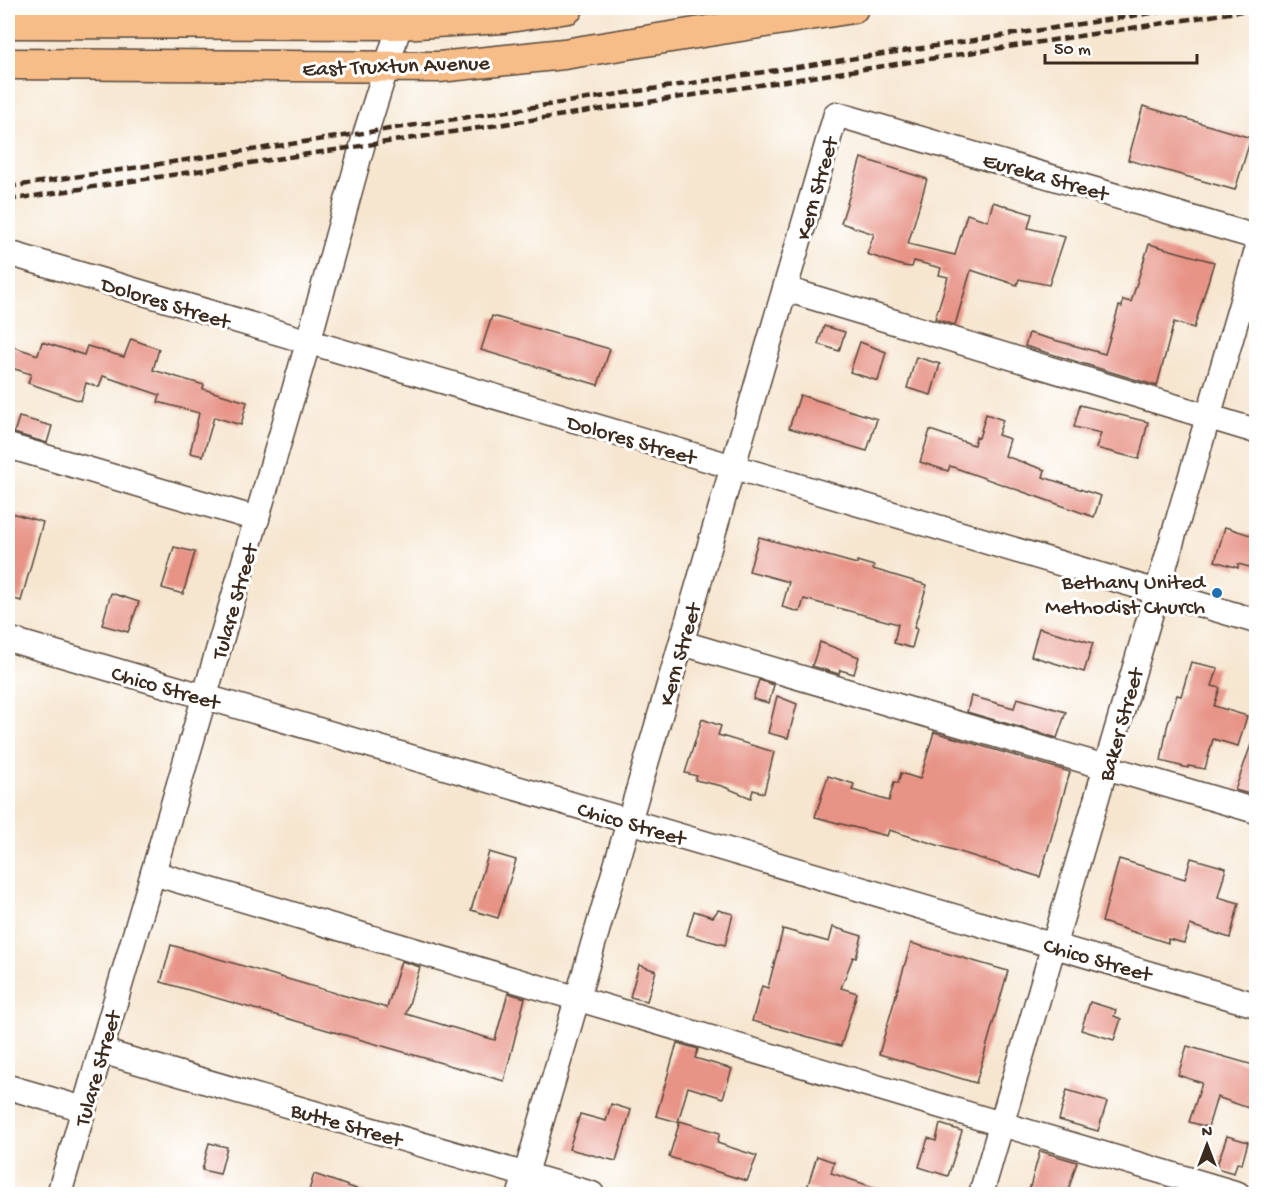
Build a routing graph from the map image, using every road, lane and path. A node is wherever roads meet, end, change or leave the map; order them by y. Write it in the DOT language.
graph roads {
  1 [pos="568,8"];
  2 [pos="853,8"];
  3 [pos="403,16"];
  4 [pos="8,23"];
  5 [pos="8,64"];
  6 [pos="387,68"];
  7 [pos="836,114"];
  8 [pos="1257,237"];
  9 [pos="8,253"];
  10 [pos="1257,253"];
  11 [pos="785,289"];
  12 [pos="308,343"];
  13 [pos="1209,417"];
  14 [pos="1257,431"];
  15 [pos="8,446"];
  16 [pos="733,467"];
  17 [pos="257,519"];
  18 [pos="1157,592"];
  19 [pos="1257,621"];
  20 [pos="8,639"];
  21 [pos="681,643"];
  22 [pos="205,697"];
  23 [pos="1106,768"];
  24 [pos="1257,811"];
  25 [pos="629,821"];
  26 [pos="153,873"];
  27 [pos="1054,945"];
  28 [pos="578,998"];
  29 [pos="1257,1005"];
  30 [pos="101,1051"];
  31 [pos="8,1087"];
  32 [pos="84,1109"];
  33 [pos="1001,1125"];
  34 [pos="523,1185"];
  35 [pos="59,1194"];
  36 [pos="592,1194"];
  37 [pos="981,1194"];
  38 [pos="1238,1194"];
  1 -- 3 [label="main road, East Truxtun Avenue"];
  2 -- 6 [label="main road, East Truxtun Avenue"];
  3 -- 4 [label="main road, East Truxtun Avenue"];
  3 -- 6 [label="street, Tulare Street"];
  5 -- 6 [label="main road, East Truxtun Avenue"];
  6 -- 12 [label="street, Tulare Street"];
  7 -- 8 [label="street, Eureka Street"];
  7 -- 11 [label="street, Kern Street"];
  9 -- 12 [label="street, Dolores Street"];
  10 -- 13 [label="street, Baker Street"];
  11 -- 13 [label="street"];
  11 -- 16 [label="street, Kern Street"];
  12 -- 16 [label="street, Dolores Street"];
  12 -- 17 [label="street, Tulare Street"];
  13 -- 14 [label="street"];
  13 -- 18 [label="street, Baker Street"];
  15 -- 17 [label="street"];
  16 -- 18 [label="street, Dolores Street"];
  16 -- 21 [label="street, Kern Street"];
  17 -- 22 [label="street, Tulare Street"];
  18 -- 19 [label="street, Dolores Street"];
  18 -- 23 [label="street, Baker Street"];
  20 -- 22 [label="street, Chico Street"];
  21 -- 23 [label="street"];
  21 -- 25 [label="street, Kern Street"];
  22 -- 25 [label="street, Chico Street"];
  22 -- 26 [label="street, Tulare Street"];
  23 -- 24 [label="street"];
  23 -- 27 [label="street, Baker Street"];
  25 -- 27 [label="street, Chico Street"];
  25 -- 28 [label="street, Kern Street"];
  26 -- 28 [label="street"];
  26 -- 30 [label="street, Tulare Street"];
  27 -- 29 [label="street, Chico Street"];
  27 -- 33 [label="street, Baker Street"];
  28 -- 33 [label="street"];
  28 -- 34 [label="street, Kern Street"];
  30 -- 32 [label="street, Tulare Street"];
  30 -- 34 [label="street, Butte Street"];
  31 -- 32 [label="street"];
  32 -- 35 [label="street, Tulare Street"];
  33 -- 37 [label="street, Baker Street"];
  33 -- 38 [label="street"];
  34 -- 36 [label="street, Butte Street"];
}
